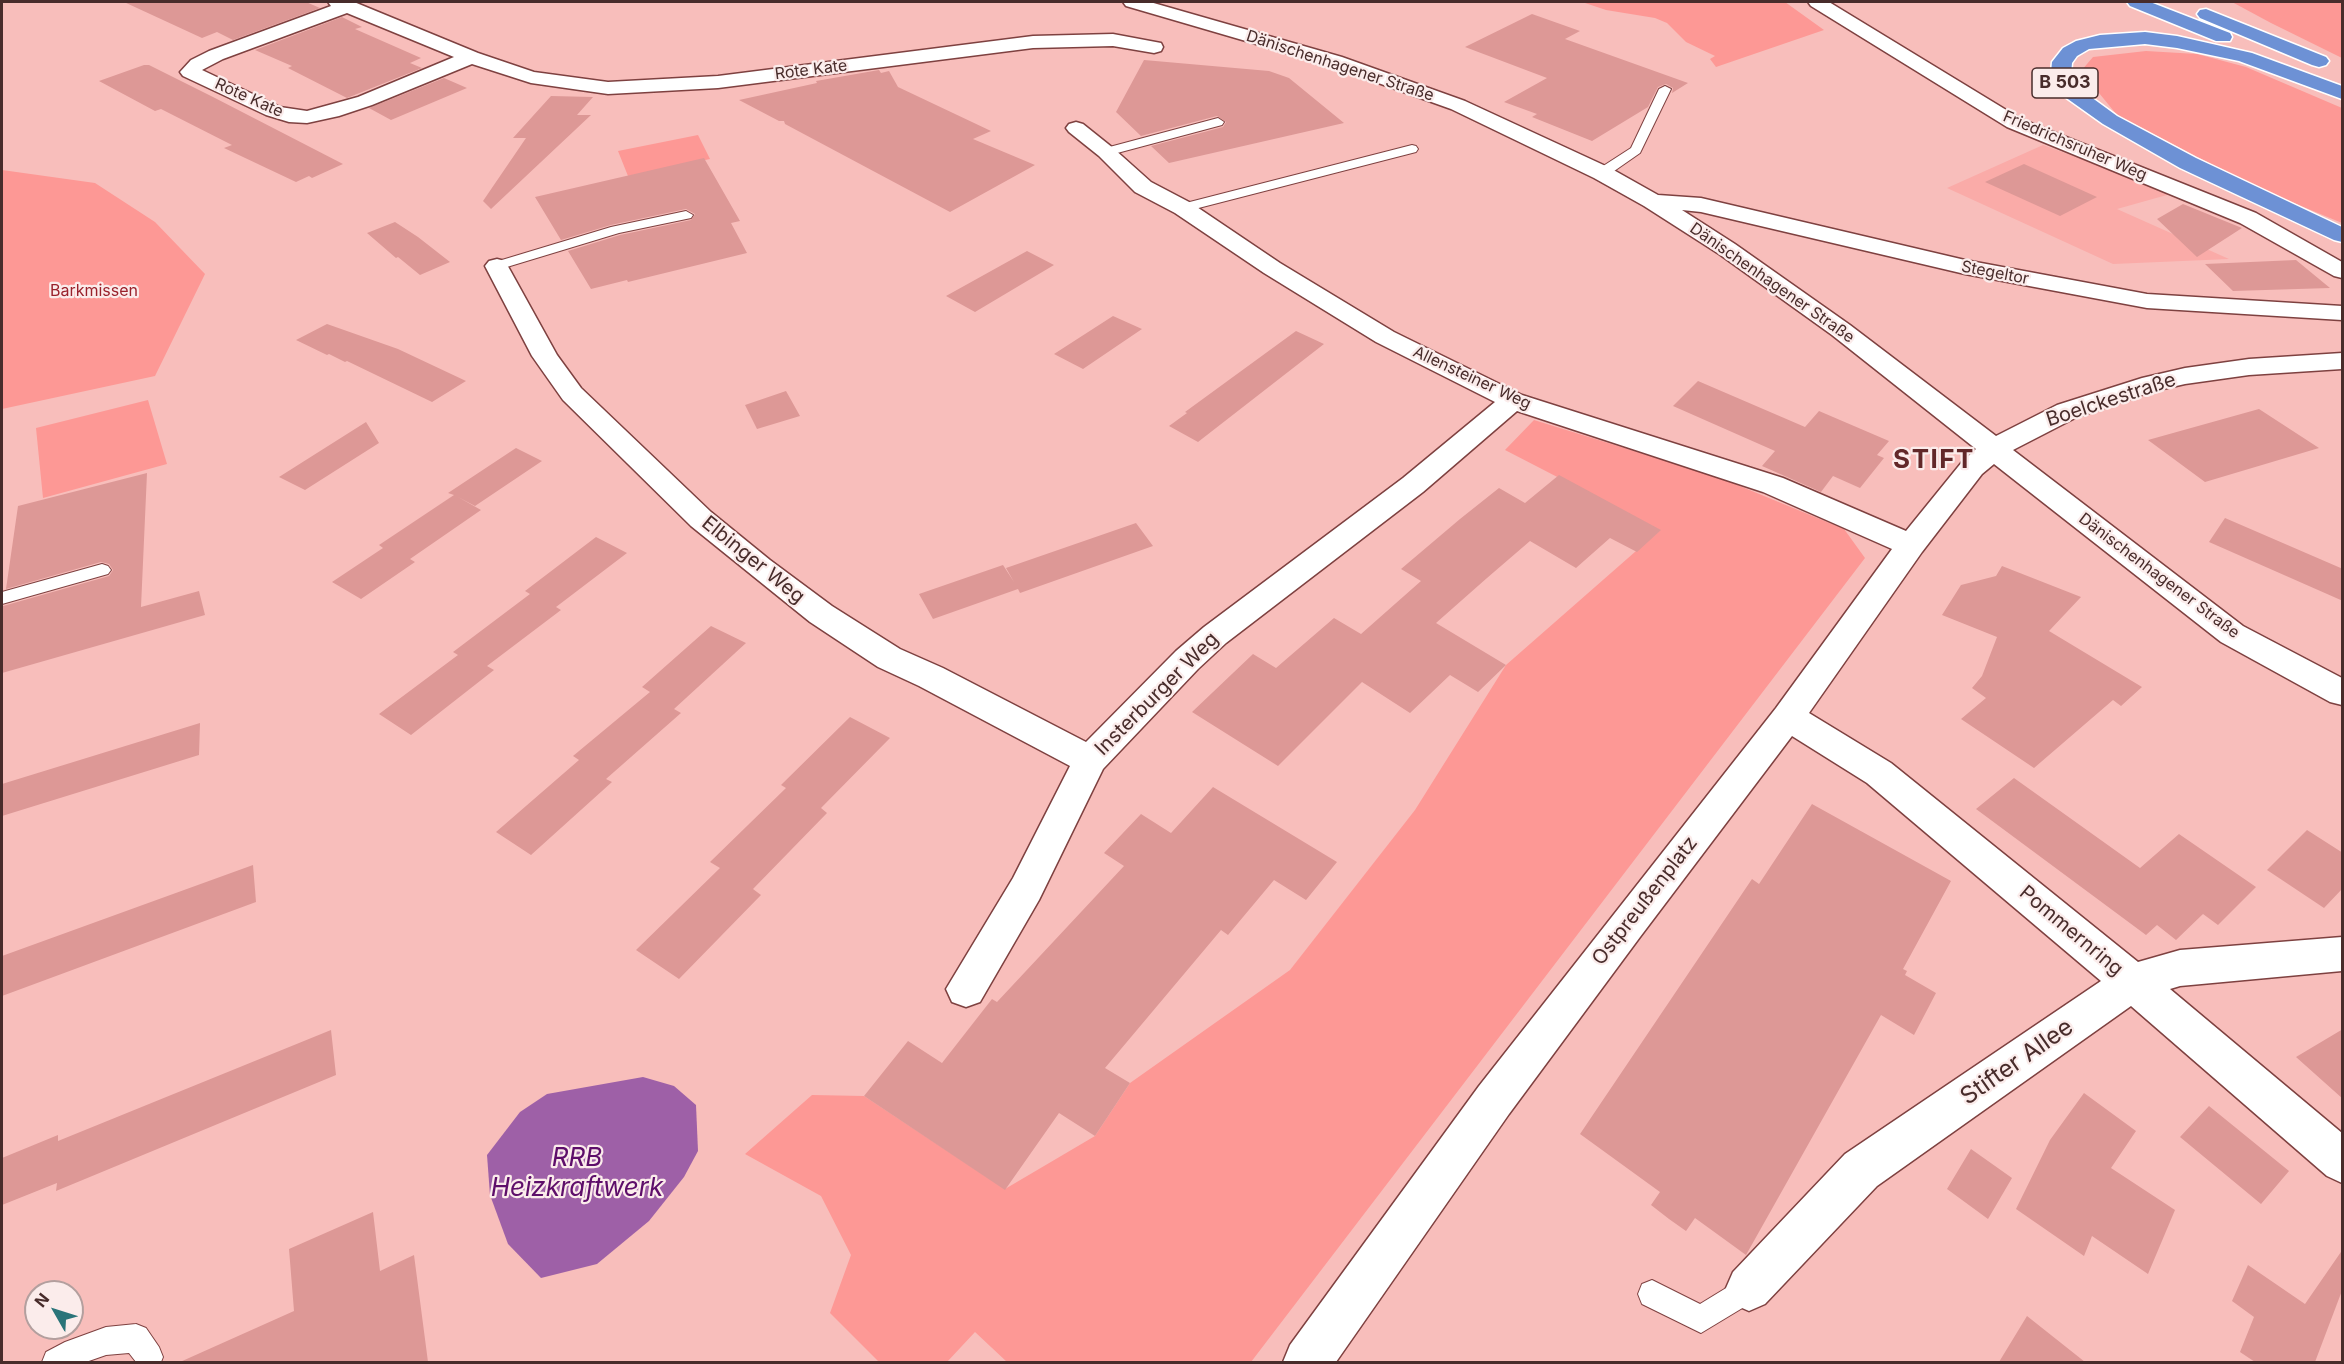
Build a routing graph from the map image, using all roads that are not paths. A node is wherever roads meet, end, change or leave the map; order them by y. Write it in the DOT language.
graph roads {
  1 [pos="1132,2"];
  2 [pos="1817,2"];
  3 [pos="2136,2"];
  4 [pos="2173,2"];
  5 [pos="2221,2"];
  6 [pos="342,4"];
  7 [pos="1154,47"];
  8 [pos="471,57"];
  9 [pos="1665,88"];
  10 [pos="2343,91"];
  11 [pos="1218,122"];
  12 [pos="1076,128"];
  13 [pos="1412,149"];
  14 [pos="1106,152"];
  15 [pos="1602,173"];
  16 [pos="1652,201"];
  17 [pos="1183,208"];
  18 [pos="686,215"];
  19 [pos="2343,235"];
  20 [pos="497,266"];
  21 [pos="2343,271"];
  22 [pos="2343,313"];
  23 [pos="2343,361"];
  24 [pos="1513,400"];
  25 [pos="1994,449"];
  26 [pos="1911,544"];
  27 [pos="102,570"];
  28 [pos="2,598"];
  29 [pos="2343,693"];
  30 [pos="1788,717"];
  31 [pos="1090,760"];
  32 [pos="2343,954"];
  33 [pos="2132,982"];
  34 [pos="966,989"];
  35 [pos="2343,1161"];
  36 [pos="1749,1288"];
  37 [pos="1652,1294"];
  38 [pos="148,1357"];
  39 [pos="56,1362"];
  40 [pos="1307,1362"];
  1 -- 15 [label="street, Dänischenhagener Straße"];
  2 -- 21 [label="street, Friedrichsruher Weg"];
  3 -- 10 [label="highway, B 503"];
  4 -- 5 [label="highway"];
  6 -- 8 [label="street, Rote Kate"];
  6 -- 8 [label="street, Rote Kate"];
  7 -- 8 [label="street, Rote Kate"];
  9 -- 15 [label="lane"];
  10 -- 19 [label="highway, B 503"];
  11 -- 14 [label="lane"];
  12 -- 14 [label="street, Allensteiner Weg"];
  13 -- 17 [label="lane"];
  14 -- 17 [label="street, Allensteiner Weg"];
  15 -- 16 [label="street, Dänischenhagener Straße"];
  16 -- 22 [label="street, Stegeltor"];
  16 -- 25 [label="street, Dänischenhagener Straße"];
  17 -- 24 [label="street, Allensteiner Weg"];
  18 -- 20 [label="lane"];
  20 -- 31 [label="street, Elbinger Weg"];
  23 -- 25 [label="street, Boelckestraße"];
  24 -- 26 [label="street, Allensteiner Weg"];
  24 -- 31 [label="street, Insterburger Weg"];
  25 -- 26 [label="street, Ostpreußenplatz"];
  25 -- 29 [label="street, Dänischenhagener Straße"];
  26 -- 30 [label="street, Ostpreußenplatz"];
  27 -- 28 [label="lane"];
  30 -- 33 [label="street, Pommernring"];
  30 -- 40 [label="street, Ostpreußenplatz"];
  31 -- 34 [label="street, Insterburger Weg"];
  32 -- 33 [label="street, Stifter Allee"];
  33 -- 35 [label="street, Pommernring"];
  33 -- 36 [label="street, Stifter Allee"];
  36 -- 37 [label="lane"];
  38 -- 39 [label="lane"];
}
